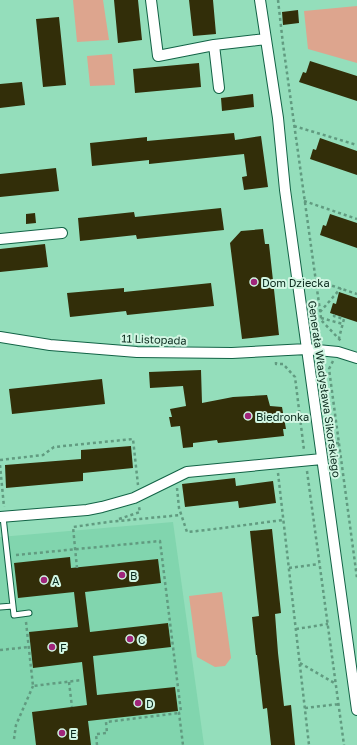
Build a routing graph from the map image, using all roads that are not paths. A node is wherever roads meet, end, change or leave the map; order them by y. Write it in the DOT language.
graph roads {
  1 [pos="151,0"];
  2 [pos="260,0"];
  3 [pos="266,39"];
  4 [pos="214,45"];
  5 [pos="219,88"];
  6 [pos="62,233"];
  7 [pos="0,239"];
  8 [pos="0,337"];
  9 [pos="307,349"];
  10 [pos="357,358"];
  11 [pos="322,459"];
  12 [pos="2,517"];
  13 [pos="13,606"];
  14 [pos="0,607"];
  15 [pos="27,613"];
  16 [pos="357,704"];
  1 -- 4 [label="street"];
  2 -- 3 [label="street, Generała Władysława Sikorskiego"];
  3 -- 4 [label="street"];
  3 -- 9 [label="street, Generała Władysława Sikorskiego"];
  4 -- 5 [label="street"];
  6 -- 7 [label="street"];
  8 -- 9 [label="street, 11 Listopada"];
  9 -- 10 [label="street, 11 Listopada"];
  9 -- 11 [label="street, Generała Władysława Sikorskiego"];
  11 -- 12 [label="street"];
  11 -- 16 [label="street, Generała Władysława Sikorskiego"];
  12 -- 13 [label="lane"];
  13 -- 14 [label="lane"];
  13 -- 15 [label="lane"];
}
